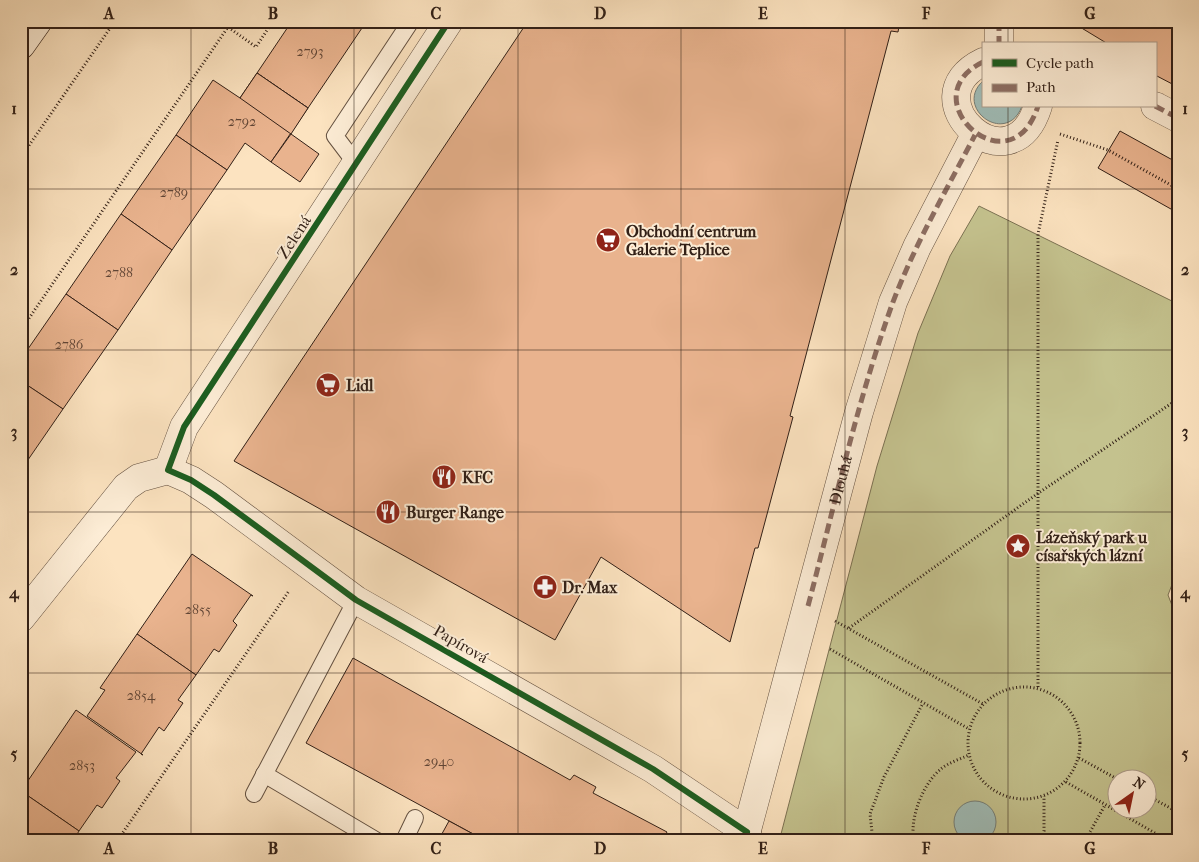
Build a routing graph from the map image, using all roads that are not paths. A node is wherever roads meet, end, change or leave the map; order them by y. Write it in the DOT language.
graph roads {
  1 [pos="38,21"];
  2 [pos="411,21"];
  3 [pos="449,21"];
  4 [pos="999,21"];
  5 [pos="999,42"];
  6 [pos="21,45"];
  7 [pos="982,62"];
  8 [pos="1156,107"];
  9 [pos="1037,108"];
  10 [pos="1178,118"];
  11 [pos="975,134"];
  12 [pos="357,164"];
  13 [pos="168,470"];
  14 [pos="356,600"];
  15 [pos="21,618"];
  16 [pos="264,774"];
  17 [pos="254,794"];
  18 [pos="415,818"];
  19 [pos="750,838"];
  20 [pos="377,841"];
  21 [pos="404,841"];
  1 -- 6 [label="street"];
  2 -- 12 [label="lane"];
  3 -- 12 [label="street, Zelená"];
  4 -- 5 [label="street"];
  7 -- 11 [label="street"];
  8 -- 10 [label="street"];
  9 -- 11 [label="street"];
  11 -- 19 [label="street, Dlouhá"];
  12 -- 13 [label="street, Zelená"];
  13 -- 14 [label="street, Papírová"];
  13 -- 15 [label="street"];
  14 -- 16 [label="lane"];
  14 -- 19 [label="street, Papírová"];
  16 -- 17 [label="lane"];
  16 -- 20 [label="lane"];
  18 -- 21 [label="lane"];
}
